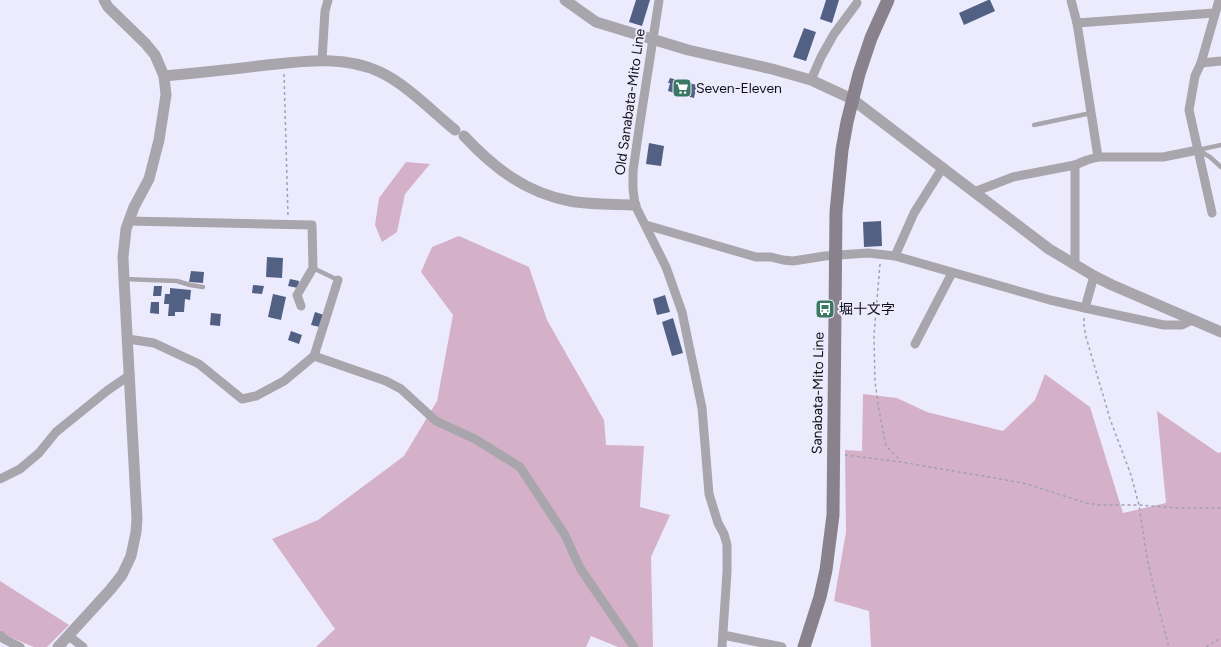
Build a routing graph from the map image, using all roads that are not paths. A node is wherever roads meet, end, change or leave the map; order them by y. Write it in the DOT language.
graph roads {
  1 [pos="104,0"];
  2 [pos="328,0"];
  3 [pos="565,0"];
  4 [pos="659,0"];
  5 [pos="888,0"];
  6 [pos="1071,0"];
  7 [pos="1219,0"];
  8 [pos="857,3"];
  9 [pos="575,4"];
  10 [pos="1214,13"];
  11 [pos="1077,23"];
  12 [pos="653,39"];
  13 [pos="322,60"];
  14 [pos="1221,61"];
  15 [pos="1201,63"];
  16 [pos="164,76"];
  17 [pos="811,80"];
  18 [pos="852,99"];
  19 [pos="1091,113"];
  20 [pos="1034,125"];
  21 [pos="1221,145"];
  22 [pos="1198,150"];
  23 [pos="1098,157"];
  24 [pos="1075,165"];
  25 [pos="1221,167"];
  26 [pos="943,168"];
  27 [pos="974,192"];
  28 [pos="635,205"];
  29 [pos="1212,213"];
  30 [pos="128,221"];
  31 [pos="646,225"];
  32 [pos="835,256"];
  33 [pos="895,256"];
  34 [pos="1075,265"];
  35 [pos="313,268"];
  36 [pos="952,273"];
  37 [pos="1094,276"];
  38 [pos="124,279"];
  39 [pos="338,280"];
  40 [pos="203,287"];
  41 [pos="301,306"];
  42 [pos="1085,308"];
  43 [pos="1192,320"];
  44 [pos="1221,332"];
  45 [pos="128,339"];
  46 [pos="915,344"];
  47 [pos="314,356"];
  48 [pos="130,375"];
  49 [pos="0,479"];
  50 [pos="0,635"];
  51 [pos="723,635"];
  52 [pos="69,636"];
  53 [pos="20,647"];
  54 [pos="58,647"];
  55 [pos="83,647"];
  56 [pos="634,647"];
  57 [pos="722,647"];
  58 [pos="782,647"];
  59 [pos="804,647"];
  1 -- 16 [label="street"];
  2 -- 13 [label="street"];
  3 -- 9 [label="street"];
  4 -- 12 [label="street, Old Sanabata-Mito Line"];
  5 -- 18 [label="main road, Sanabata-Mito Line"];
  6 -- 11 [label="street"];
  7 -- 10 [label="street"];
  8 -- 17 [label="street"];
  9 -- 12 [label="street"];
  10 -- 11 [label="street"];
  10 -- 15 [label="street"];
  11 -- 19 [label="street"];
  12 -- 17 [label="street"];
  12 -- 28 [label="street, Old Sanabata-Mito Line"];
  13 -- 16 [label="street"];
  13 -- 28 [label="street"];
  14 -- 15 [label="street"];
  15 -- 22 [label="street"];
  16 -- 30 [label="street"];
  17 -- 18 [label="street"];
  18 -- 26 [label="street"];
  18 -- 32 [label="main road, Sanabata-Mito Line"];
  19 -- 20 [label="lane"];
  19 -- 23 [label="street"];
  21 -- 22 [label="lane"];
  22 -- 23 [label="street"];
  22 -- 25 [label="lane"];
  22 -- 29 [label="street"];
  23 -- 24 [label="street"];
  24 -- 27 [label="street"];
  24 -- 34 [label="street"];
  26 -- 27 [label="street"];
  26 -- 33 [label="street"];
  27 -- 34 [label="street"];
  28 -- 31 [label="street, Old Sanabata-Mito Line"];
  30 -- 35 [label="street"];
  30 -- 38 [label="street"];
  31 -- 32 [label="street"];
  31 -- 51 [label="street, Old Sanabata-Mito Line"];
  32 -- 33 [label="street"];
  32 -- 59 [label="main road, Sanabata-Mito Line"];
  33 -- 36 [label="street"];
  34 -- 37 [label="street"];
  35 -- 39 [label="lane"];
  35 -- 41 [label="street"];
  36 -- 42 [label="street"];
  36 -- 46 [label="street"];
  37 -- 42 [label="street"];
  37 -- 43 [label="street"];
  38 -- 40 [label="lane"];
  38 -- 45 [label="street"];
  39 -- 47 [label="street"];
  42 -- 43 [label="street"];
  43 -- 44 [label="street"];
  45 -- 47 [label="street"];
  45 -- 48 [label="street"];
  47 -- 56 [label="street"];
  48 -- 49 [label="street"];
  48 -- 52 [label="street"];
  50 -- 53 [label="street"];
  51 -- 57 [label="street, Old Sanabata-Mito Line"];
  51 -- 58 [label="street"];
  52 -- 54 [label="street"];
  52 -- 55 [label="street"];
}
